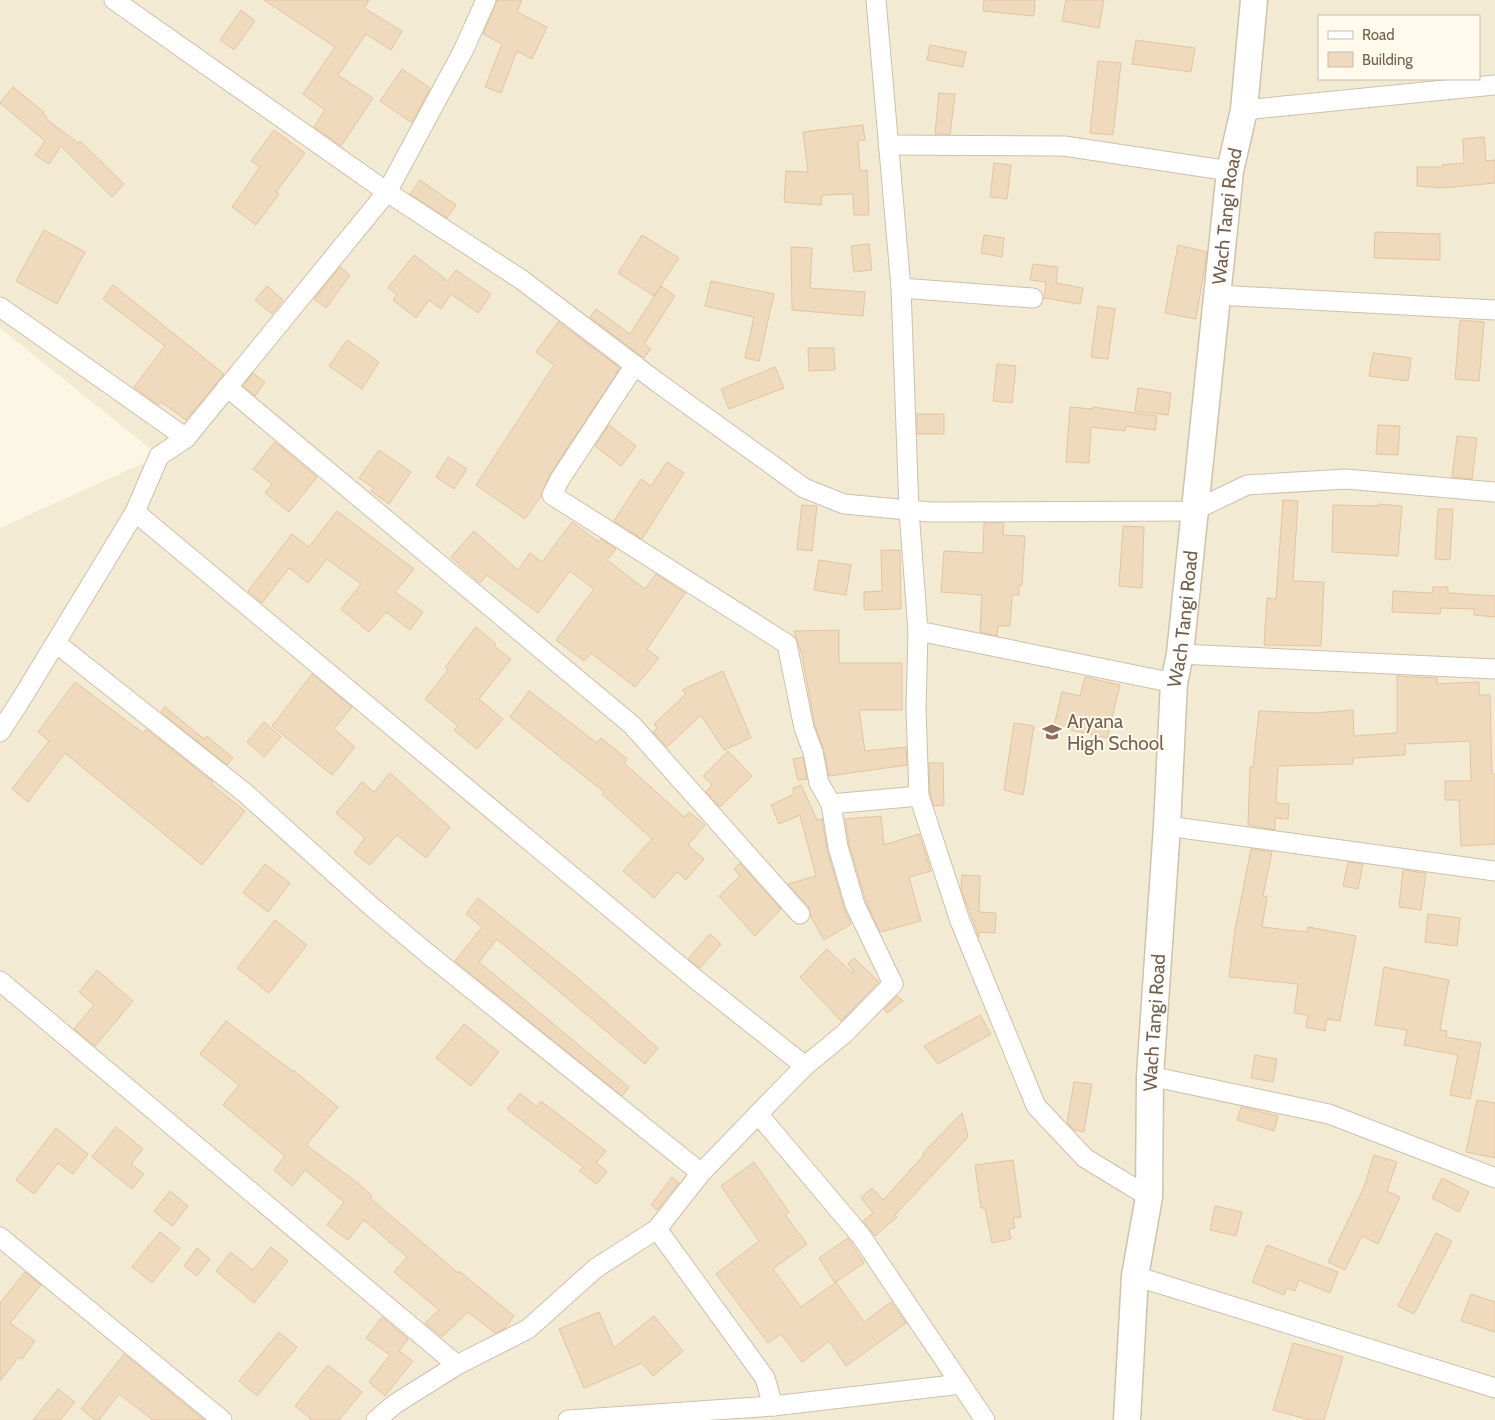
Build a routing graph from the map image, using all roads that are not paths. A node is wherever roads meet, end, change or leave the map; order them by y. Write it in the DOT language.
graph roads {
  1 [pos="114,0"];
  2 [pos="486,0"];
  3 [pos="876,0"];
  4 [pos="1254,0"];
  5 [pos="1495,84"];
  6 [pos="1244,110"];
  7 [pos="888,145"];
  8 [pos="1230,171"];
  9 [pos="387,192"];
  10 [pos="901,288"];
  11 [pos="1217,295"];
  12 [pos="1033,298"];
  13 [pos="0,307"];
  14 [pos="1495,310"];
  15 [pos="635,365"];
  16 [pos="228,387"];
  17 [pos="186,438"];
  18 [pos="1495,492"];
  19 [pos="909,510"];
  20 [pos="1194,511"];
  21 [pos="135,512"];
  22 [pos="918,631"];
  23 [pos="56,643"];
  24 [pos="1180,654"];
  25 [pos="1495,669"];
  26 [pos="1174,682"];
  27 [pos="0,732"];
  28 [pos="919,796"];
  29 [pos="831,804"];
  30 [pos="1168,826"];
  31 [pos="1495,871"];
  32 [pos="800,914"];
  33 [pos="0,981"];
  34 [pos="806,1066"];
  35 [pos="1150,1076"];
  36 [pos="758,1114"];
  37 [pos="702,1173"];
  38 [pos="1495,1178"];
  39 [pos="1149,1197"];
  40 [pos="657,1229"];
  41 [pos="0,1237"];
  42 [pos="1135,1276"];
  43 [pos="457,1365"];
  44 [pos="961,1384"];
  45 [pos="1495,1388"];
  46 [pos="773,1406"];
  47 [pos="222,1420"];
  48 [pos="376,1420"];
  49 [pos="568,1420"];
  50 [pos="985,1420"];
  51 [pos="1127,1420"];
  1 -- 9 [label="street"];
  2 -- 9 [label="street"];
  3 -- 7 [label="street"];
  4 -- 6 [label="main road, Wach Tangi Road"];
  5 -- 6 [label="street"];
  6 -- 8 [label="main road, Wach Tangi Road"];
  7 -- 8 [label="street"];
  7 -- 10 [label="street"];
  8 -- 11 [label="main road, Wach Tangi Road"];
  9 -- 15 [label="street"];
  9 -- 16 [label="street"];
  10 -- 12 [label="street"];
  10 -- 19 [label="street"];
  11 -- 14 [label="street"];
  11 -- 20 [label="main road, Wach Tangi Road"];
  13 -- 17 [label="street"];
  15 -- 19 [label="street"];
  15 -- 29 [label="street"];
  16 -- 17 [label="street"];
  16 -- 32 [label="street"];
  17 -- 21 [label="street"];
  18 -- 20 [label="street"];
  19 -- 20 [label="street"];
  19 -- 22 [label="street"];
  20 -- 24 [label="main road, Wach Tangi Road"];
  21 -- 23 [label="street"];
  21 -- 34 [label="street"];
  22 -- 26 [label="street"];
  22 -- 28 [label="street"];
  23 -- 27 [label="street"];
  23 -- 37 [label="street"];
  24 -- 25 [label="street"];
  24 -- 26 [label="main road, Wach Tangi Road"];
  26 -- 30 [label="main road, Wach Tangi Road"];
  28 -- 29 [label="street"];
  28 -- 39 [label="street"];
  29 -- 34 [label="street"];
  30 -- 31 [label="street"];
  30 -- 35 [label="main road, Wach Tangi Road"];
  33 -- 43 [label="street"];
  34 -- 36 [label="street"];
  35 -- 38 [label="street"];
  35 -- 39 [label="main road, Wach Tangi Road"];
  36 -- 37 [label="street"];
  36 -- 44 [label="street"];
  37 -- 40 [label="street"];
  39 -- 42 [label="main road, Wach Tangi Road"];
  40 -- 43 [label="street"];
  40 -- 46 [label="street"];
  41 -- 47 [label="street"];
  42 -- 45 [label="street"];
  42 -- 51 [label="main road, Wach Tangi Road"];
  43 -- 48 [label="street"];
  44 -- 46 [label="street"];
  44 -- 50 [label="street"];
  46 -- 49 [label="street"];
}
